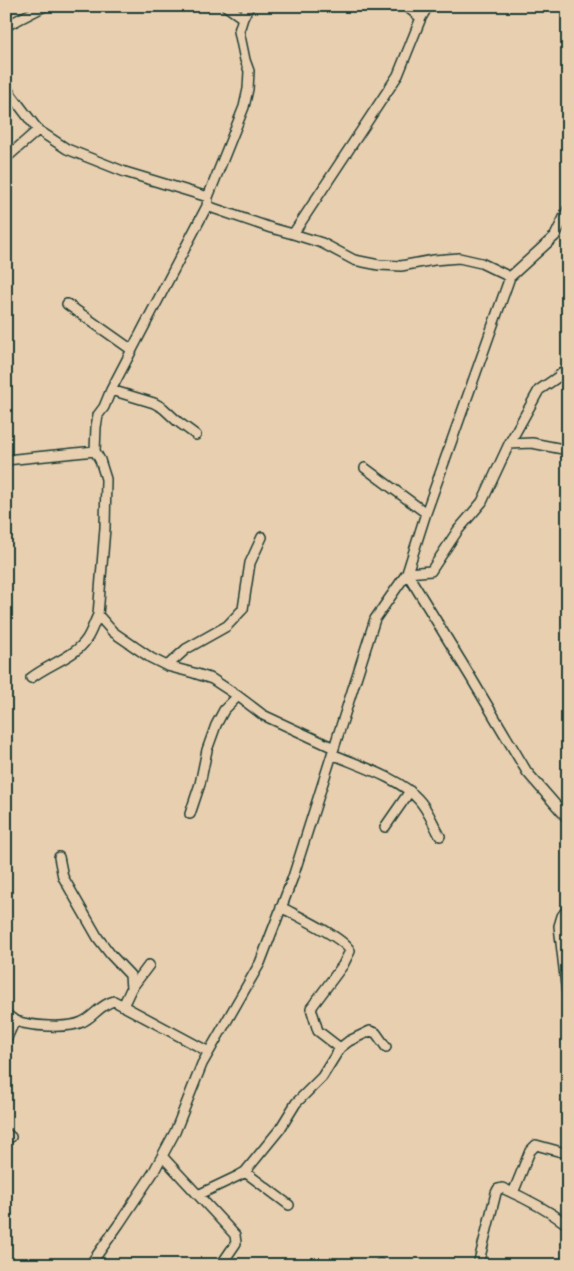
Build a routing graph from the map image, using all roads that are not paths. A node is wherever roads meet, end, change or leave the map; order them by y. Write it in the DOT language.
graph roads {
  1 [pos="44,6"];
  2 [pos="226,6"];
  3 [pos="249,6"];
  4 [pos="406,6"];
  5 [pos="428,6"];
  6 [pos="243,18"];
  7 [pos="421,18"];
  8 [pos="6,26"];
  9 [pos="6,88"];
  10 [pos="38,130"];
  11 [pos="6,158"];
  12 [pos="208,202"];
  13 [pos="568,209"];
  14 [pos="293,234"];
  15 [pos="510,277"];
  16 [pos="67,304"];
  17 [pos="132,350"];
  18 [pos="568,366"];
  19 [pos="111,390"];
  20 [pos="196,434"];
  21 [pos="509,444"];
  22 [pos="568,450"];
  23 [pos="95,452"];
  24 [pos="6,460"];
  25 [pos="365,468"];
  26 [pos="426,513"];
  27 [pos="262,537"];
  28 [pos="407,573"];
  29 [pos="98,615"];
  30 [pos="167,666"];
  31 [pos="31,678"];
  32 [pos="238,696"];
  33 [pos="333,751"];
  34 [pos="410,791"];
  35 [pos="190,814"];
  36 [pos="567,816"];
  37 [pos="385,827"];
  38 [pos="440,836"];
  39 [pos="59,857"];
  40 [pos="281,907"];
  41 [pos="568,908"];
  42 [pos="149,964"];
  43 [pos="131,989"];
  44 [pos="567,994"];
  45 [pos="123,1006"];
  46 [pos="6,1014"];
  47 [pos="15,1020"];
  48 [pos="6,1040"];
  49 [pos="386,1047"];
  50 [pos="340,1048"];
  51 [pos="209,1052"];
  52 [pos="565,1153"];
  53 [pos="162,1156"];
  54 [pos="245,1172"];
  55 [pos="513,1193"];
  56 [pos="198,1194"];
  57 [pos="289,1205"];
  58 [pos="568,1224"];
  59 [pos="90,1265"];
  60 [pos="220,1265"];
  61 [pos="478,1265"];
  1 -- 8 [label="street"];
  2 -- 6 [label="street"];
  3 -- 6 [label="street"];
  4 -- 7 [label="street"];
  5 -- 7 [label="street"];
  6 -- 12 [label="street"];
  7 -- 14 [label="street"];
  9 -- 10 [label="street"];
  10 -- 11 [label="street"];
  10 -- 12 [label="street"];
  12 -- 14 [label="street"];
  12 -- 17 [label="street"];
  13 -- 15 [label="street"];
  14 -- 15 [label="street"];
  15 -- 26 [label="street"];
  16 -- 17 [label="street"];
  17 -- 19 [label="street"];
  18 -- 21 [label="street"];
  19 -- 20 [label="street"];
  19 -- 23 [label="street"];
  21 -- 22 [label="street"];
  21 -- 28 [label="street"];
  23 -- 24 [label="street"];
  23 -- 29 [label="street"];
  25 -- 26 [label="street"];
  26 -- 28 [label="street"];
  27 -- 30 [label="street"];
  28 -- 33 [label="street"];
  28 -- 36 [label="street"];
  29 -- 30 [label="street"];
  29 -- 31 [label="street"];
  30 -- 32 [label="street"];
  32 -- 33 [label="street"];
  32 -- 35 [label="street"];
  33 -- 34 [label="street"];
  33 -- 40 [label="street"];
  34 -- 37 [label="street"];
  34 -- 38 [label="street"];
  39 -- 43 [label="street"];
  40 -- 50 [label="street"];
  40 -- 51 [label="street"];
  41 -- 44 [label="street"];
  42 -- 43 [label="street"];
  43 -- 45 [label="street"];
  45 -- 47 [label="street"];
  45 -- 51 [label="street"];
  46 -- 47 [label="street"];
  47 -- 48 [label="street"];
  49 -- 50 [label="street"];
  50 -- 54 [label="street"];
  51 -- 53 [label="street"];
  52 -- 55 [label="street"];
  53 -- 56 [label="street"];
  53 -- 59 [label="street"];
  54 -- 56 [label="street"];
  54 -- 57 [label="street"];
  55 -- 58 [label="street"];
  55 -- 61 [label="street"];
  56 -- 60 [label="street"];
}
